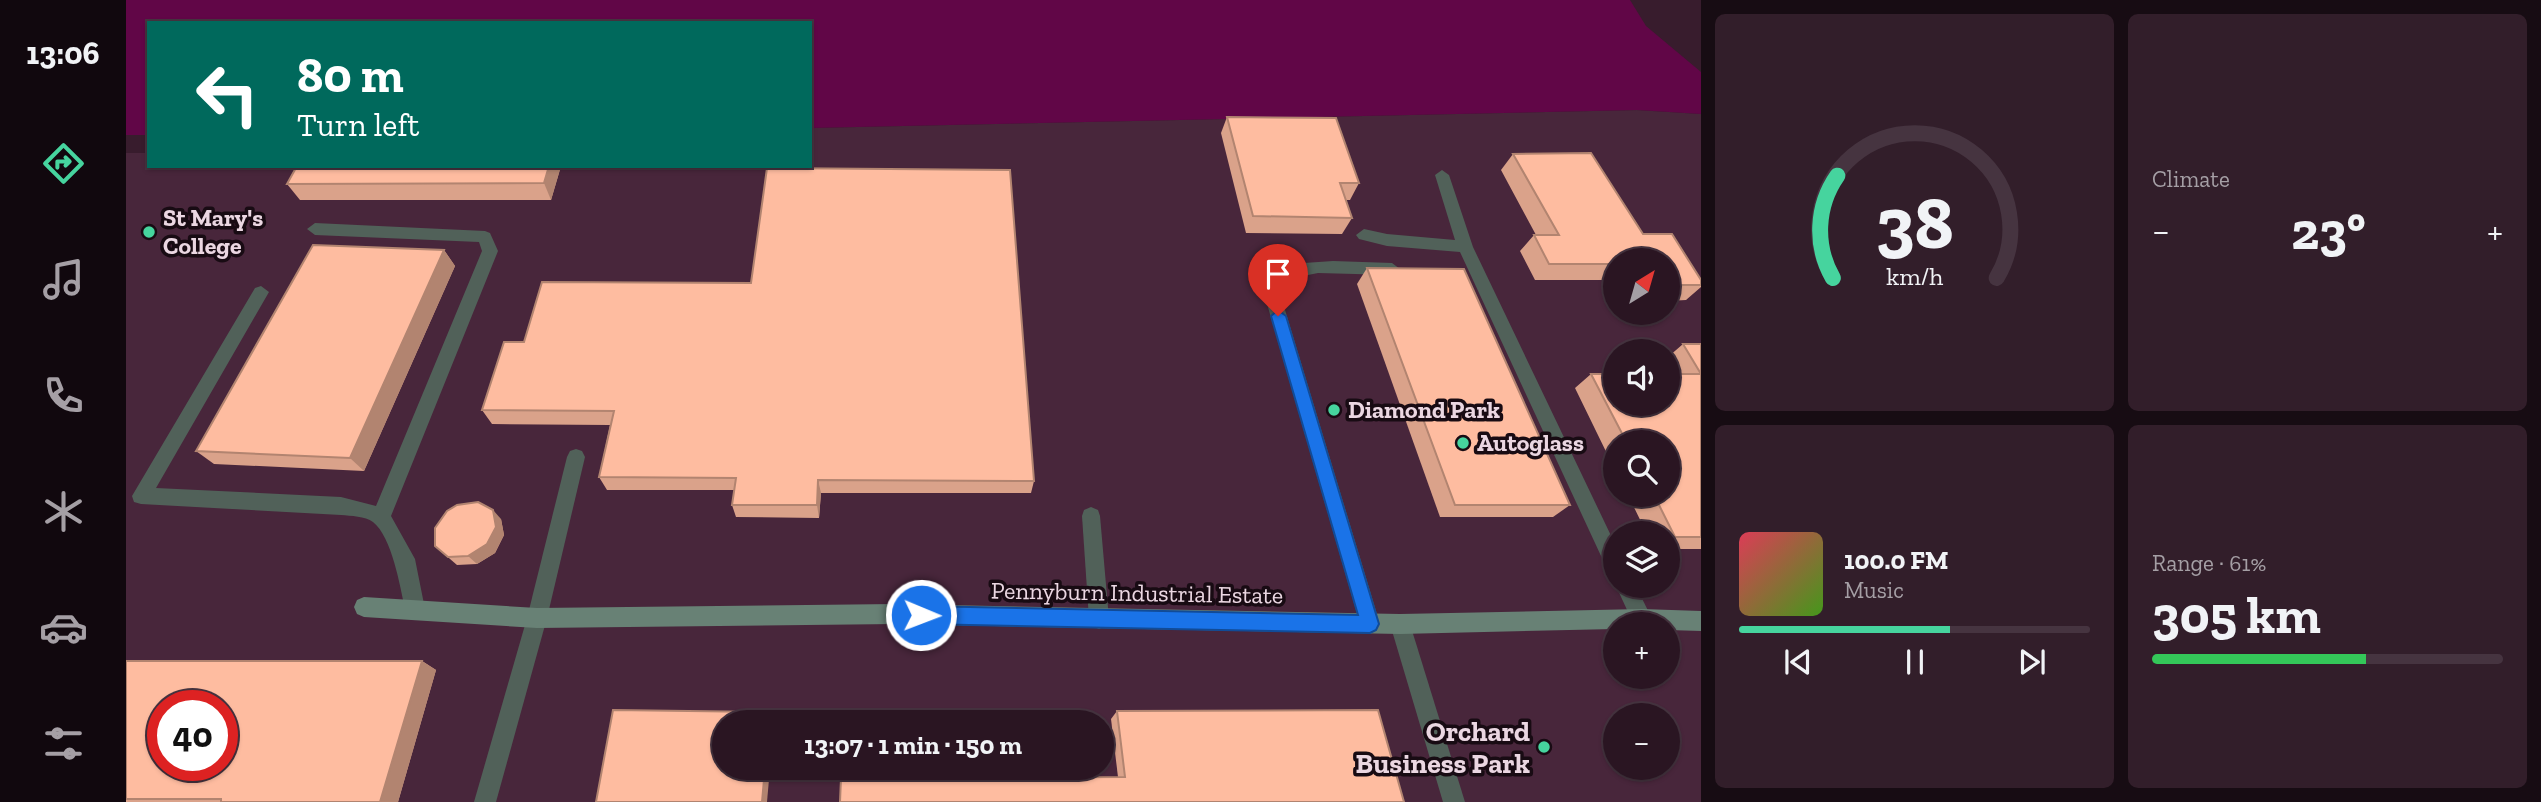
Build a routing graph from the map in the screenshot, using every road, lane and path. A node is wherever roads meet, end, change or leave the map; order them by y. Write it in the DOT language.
graph roads {
  1 [pos="1442,175"];
  2 [pos="316,229"];
  3 [pos="1364,236"];
  4 [pos="1465,247"];
  5 [pos="1416,269"];
  6 [pos="261,292"];
  7 [pos="576,457"];
  8 [pos="1091,516"];
  9 [pos="381,517"];
  10 [pos="1603,539"];
  11 [pos="364,607"];
  12 [pos="415,609"];
  13 [pos="537,618"];
  14 [pos="1099,619"];
  15 [pos="1603,620"];
  16 [pos="1680,620"];
  17 [pos="1701,621"];
  18 [pos="1370,624"];
  19 [pos="1399,624"];
  20 [pos="485,802"];
  21 [pos="1454,802"];
  1 -- 4 [label="street"];
  2 -- 9 [label="street"];
  3 -- 4 [label="street"];
  4 -- 10 [label="street"];
  5 -- 18 [label="street"];
  6 -- 9 [label="street"];
  7 -- 13 [label="street"];
  8 -- 14 [label="street"];
  9 -- 12 [label="street"];
  11 -- 12 [label="street, Pennyburn Industrial Estate"];
  12 -- 13 [label="street, Pennyburn Industrial Estate"];
  13 -- 14 [label="street, Pennyburn Industrial Estate"];
  13 -- 20 [label="street"];
  14 -- 18 [label="street, Pennyburn Industrial Estate"];
  15 -- 19 [label="street, Pennyburn Industrial Estate"];
  16 -- 17 [label="street, Pennyburn Industrial Estate"];
  18 -- 19 [label="street, Pennyburn Industrial Estate"];
  19 -- 21 [label="street"];
}
